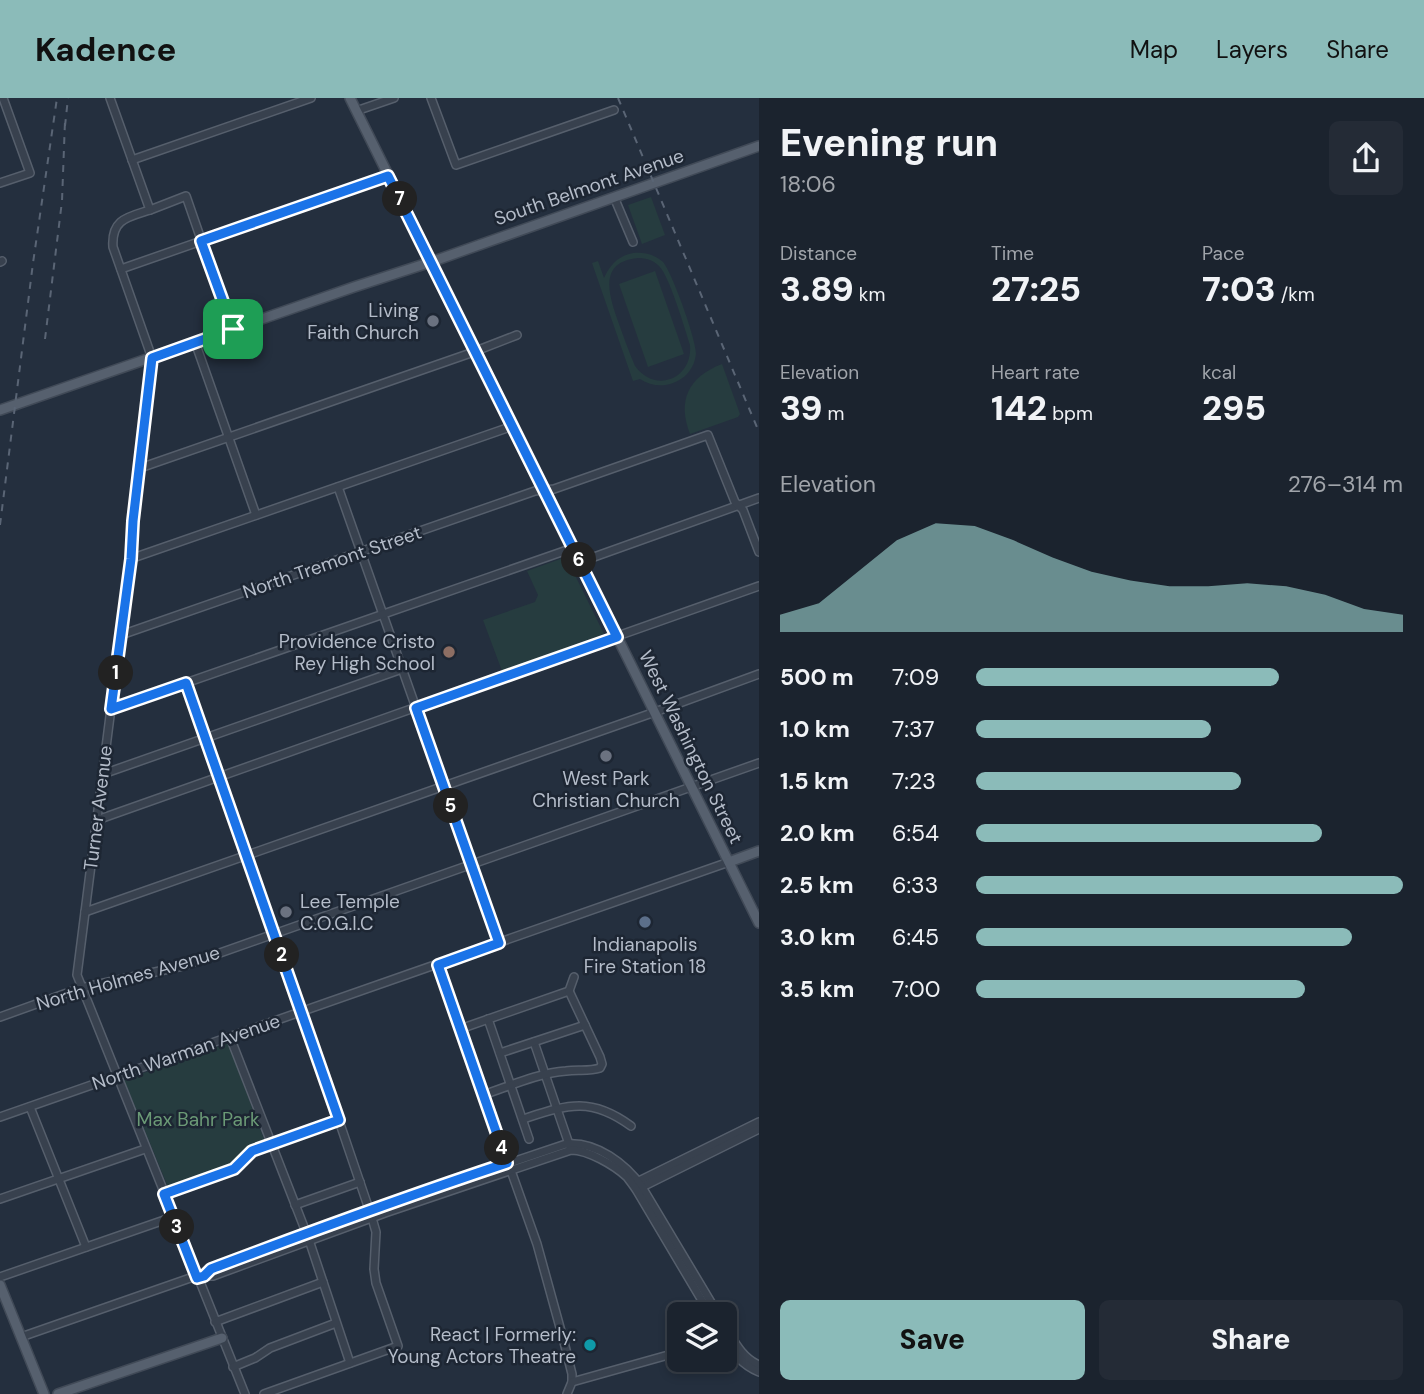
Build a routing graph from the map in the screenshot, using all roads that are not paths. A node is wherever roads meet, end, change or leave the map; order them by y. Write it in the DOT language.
graph roads {
  1 [pos="110,98"];
  2 [pos="311,98"];
  3 [pos="350,98"];
  4 [pos="394,98"];
  5 [pos="431,98"];
  6 [pos="3,99"];
  7 [pos="614,110"];
  8 [pos="356,111"];
  9 [pos="759,146"];
  10 [pos="132,160"];
  11 [pos="388,176"];
  12 [pos="0,183"];
  13 [pos="614,197"];
  14 [pos="150,210"];
  15 [pos="201,241"];
  16 [pos="633,242"];
  17 [pos="431,262"];
  18 [pos="121,270"];
  19 [pos="233,329"];
  20 [pos="517,335"];
  21 [pos="195,342"];
  22 [pos="475,351"];
  23 [pos="152,358"];
  24 [pos="0,410"];
  25 [pos="513,426"];
  26 [pos="228,437"];
  27 [pos="140,468"];
  28 [pos="338,487"];
  29 [pos="544,490"];
  30 [pos="759,498"];
  31 [pos="738,506"];
  32 [pos="256,515"];
  33 [pos="573,548"];
  34 [pos="361,552"];
  35 [pos="759,552"];
  36 [pos="131,559"];
  37 [pos="580,562"];
  38 [pos="759,586"];
  39 [pos="383,615"];
  40 [pos="121,635"];
  41 [pos="617,637"];
  42 [pos="402,669"];
  43 [pos="759,674"];
  44 [pos="186,683"];
  45 [pos="416,708"];
  46 [pos="111,709"];
  47 [pos="654,712"];
  48 [pos="205,738"];
  49 [pos="759,763"];
  50 [pos="103,774"];
  51 [pos="219,777"];
  52 [pos="444,786"];
  53 [pos="691,787"];
  54 [pos="97,821"];
  55 [pos="759,851"];
  56 [pos="247,855"];
  57 [pos="729,862"];
  58 [pos="471,864"];
  59 [pos="85,912"];
  60 [pos="759,923"];
  61 [pos="275,933"];
  62 [pos="499,943"];
  63 [pos="438,965"];
  64 [pos="574,977"];
  65 [pos="81,988"];
  66 [pos="569,991"];
  67 [pos="302,1012"];
  68 [pos="0,1017"];
  69 [pos="488,1019"];
  70 [pos="585,1025"];
  71 [pos="460,1029"];
  72 [pos="230,1037"];
  73 [pos="534,1042"];
  74 [pos="500,1053"];
  75 [pos="545,1075"];
  76 [pos="117,1077"];
  77 [pos="511,1086"];
  78 [pos="483,1095"];
  79 [pos="30,1107"];
  80 [pos="557,1108"];
  81 [pos="0,1117"];
  82 [pos="523,1119"];
  83 [pos="339,1120"];
  84 [pos="759,1122"];
  85 [pos="631,1126"];
  86 [pos="759,1129"];
  87 [pos="529,1139"];
  88 [pos="272,1144"];
  89 [pos="570,1147"];
  90 [pos="145,1149"];
  91 [pos="509,1167"];
  92 [pos="58,1178"];
  93 [pos="360,1182"];
  94 [pos="638,1186"];
  95 [pos="164,1194"];
  96 [pos="0,1199"];
  97 [pos="295,1205"];
  98 [pos="371,1214"];
  99 [pos="173,1217"];
  100 [pos="307,1237"];
  101 [pos="86,1247"];
  102 [pos="0,1277"];
  103 [pos="199,1277"];
  104 [pos="323,1282"];
  105 [pos="0,1285"];
  106 [pos="703,1302"];
  107 [pos="710,1302"];
  108 [pos="215,1322"];
  109 [pos="337,1323"];
  110 [pos="21,1337"];
  111 [pos="222,1338"];
  112 [pos="737,1347"];
  113 [pos="667,1355"];
  114 [pos="737,1356"];
  115 [pos="350,1363"];
  116 [pos="759,1365"];
  117 [pos="233,1367"];
  118 [pos="759,1372"];
  119 [pos="572,1382"];
  120 [pos="44,1394"];
  121 [pos="58,1394"];
  122 [pos="245,1394"];
  123 [pos="264,1394"];
  124 [pos="567,1394"];
  1 -- 10 [label="street"];
  2 -- 10 [label="street"];
  3 -- 8 [label="main road, West Washington Street"];
  4 -- 8 [label="street"];
  5 -- 7 [label="street"];
  6 -- 12 [label="street"];
  8 -- 11 [label="main road, West Washington Street"];
  9 -- 13 [label="main road, South Belmont Avenue"];
  10 -- 14 [label="street"];
  11 -- 15 [label="street"];
  11 -- 17 [label="main road, West Washington Street"];
  13 -- 16 [label="street"];
  13 -- 17 [label="main road, South Belmont Avenue"];
  14 -- 15 [label="street"];
  14 -- 18 [label="street, Turner Avenue"];
  15 -- 18 [label="street"];
  15 -- 19 [label="street"];
  17 -- 19 [label="main road, South Belmont Avenue"];
  17 -- 22 [label="main road, West Washington Street"];
  18 -- 23 [label="street, Turner Avenue"];
  19 -- 21 [label="main road, South Belmont Avenue"];
  20 -- 22 [label="street"];
  21 -- 23 [label="main road, South Belmont Avenue"];
  21 -- 26 [label="street"];
  22 -- 25 [label="main road, West Washington Street"];
  22 -- 26 [label="street"];
  23 -- 24 [label="main road, South Belmont Avenue"];
  23 -- 27 [label="street, Turner Avenue"];
  25 -- 28 [label="street"];
  25 -- 29 [label="main road, West Washington Street"];
  26 -- 27 [label="street"];
  26 -- 32 [label="street"];
  27 -- 36 [label="street, Turner Avenue"];
  28 -- 32 [label="street"];
  28 -- 34 [label="street"];
  29 -- 31 [label="street, North Tremont Street"];
  29 -- 33 [label="main road, West Washington Street"];
  29 -- 34 [label="street, North Tremont Street"];
  30 -- 31 [label="street"];
  31 -- 35 [label="street"];
  31 -- 37 [label="street"];
  32 -- 36 [label="street"];
  33 -- 37 [label="main road, West Washington Street"];
  33 -- 39 [label="street"];
  34 -- 39 [label="street"];
  34 -- 40 [label="street, North Tremont Street"];
  36 -- 40 [label="street, Turner Avenue"];
  37 -- 41 [label="main road, West Washington Street"];
  38 -- 41 [label="street"];
  39 -- 42 [label="street"];
  39 -- 44 [label="street"];
  40 -- 46 [label="street, Turner Avenue"];
  41 -- 45 [label="street"];
  41 -- 47 [label="main road, West Washington Street"];
  42 -- 45 [label="street"];
  42 -- 48 [label="street"];
  43 -- 47 [label="street"];
  44 -- 46 [label="street"];
  44 -- 48 [label="street"];
  45 -- 51 [label="street"];
  45 -- 52 [label="street"];
  46 -- 50 [label="street, Turner Avenue"];
  47 -- 52 [label="street"];
  47 -- 53 [label="main road, West Washington Street"];
  48 -- 50 [label="street"];
  48 -- 51 [label="street"];
  49 -- 53 [label="street, North Holmes Avenue"];
  50 -- 54 [label="street, Turner Avenue"];
  51 -- 54 [label="street"];
  51 -- 56 [label="street"];
  52 -- 56 [label="street"];
  52 -- 58 [label="street"];
  53 -- 57 [label="main road, West Washington Street"];
  53 -- 58 [label="street, North Holmes Avenue"];
  54 -- 59 [label="street, Turner Avenue"];
  55 -- 57 [label="main road"];
  56 -- 59 [label="street"];
  56 -- 61 [label="street"];
  57 -- 60 [label="main road, West Washington Street"];
  57 -- 62 [label="street, North Warman Avenue"];
  58 -- 61 [label="street, North Holmes Avenue"];
  58 -- 62 [label="street"];
  59 -- 65 [label="street, Turner Avenue"];
  61 -- 65 [label="street, North Holmes Avenue"];
  61 -- 67 [label="street"];
  62 -- 63 [label="street, North Warman Avenue"];
  63 -- 67 [label="street, North Warman Avenue"];
  63 -- 71 [label="street"];
  64 -- 66 [label="street"];
  65 -- 68 [label="street, North Holmes Avenue"];
  65 -- 76 [label="street"];
  66 -- 69 [label="street"];
  66 -- 70 [label="street"];
  67 -- 72 [label="street, North Warman Avenue"];
  67 -- 83 [label="street"];
  69 -- 71 [label="street"];
  69 -- 74 [label="street"];
  70 -- 73 [label="street"];
  70 -- 75 [label="street"];
  71 -- 78 [label="street"];
  72 -- 76 [label="street, North Warman Avenue"];
  72 -- 88 [label="street"];
  73 -- 74 [label="street"];
  73 -- 75 [label="street"];
  74 -- 77 [label="street"];
  75 -- 77 [label="street"];
  75 -- 80 [label="street"];
  76 -- 79 [label="street, North Warman Avenue"];
  76 -- 90 [label="street"];
  77 -- 78 [label="street"];
  77 -- 82 [label="street"];
  78 -- 91 [label="street"];
  79 -- 81 [label="street, North Warman Avenue"];
  79 -- 92 [label="street"];
  80 -- 82 [label="street"];
  80 -- 85 [label="street"];
  80 -- 89 [label="street"];
  82 -- 87 [label="street"];
  83 -- 88 [label="street"];
  83 -- 93 [label="street"];
  84 -- 94 [label="street"];
  86 -- 94 [label="street"];
  88 -- 95 [label="street"];
  88 -- 97 [label="street"];
  89 -- 91 [label="street"];
  89 -- 94 [label="street"];
  90 -- 92 [label="street"];
  90 -- 95 [label="street"];
  91 -- 98 [label="street"];
  91 -- 119 [label="street"];
  92 -- 96 [label="street"];
  92 -- 101 [label="street"];
  93 -- 97 [label="street"];
  93 -- 98 [label="street"];
  94 -- 106 [label="street"];
  94 -- 107 [label="street"];
  95 -- 99 [label="street"];
  97 -- 100 [label="street"];
  98 -- 100 [label="street"];
  98 -- 115 [label="street"];
  99 -- 101 [label="street"];
  99 -- 103 [label="street"];
  100 -- 103 [label="street"];
  100 -- 104 [label="street"];
  101 -- 102 [label="street"];
  103 -- 108 [label="street"];
  103 -- 110 [label="street"];
  104 -- 108 [label="street"];
  104 -- 109 [label="street"];
  105 -- 110 [label="main road"];
  108 -- 111 [label="street"];
  109 -- 115 [label="street"];
  109 -- 117 [label="street"];
  110 -- 120 [label="main road"];
  111 -- 117 [label="street"];
  111 -- 121 [label="main road"];
  112 -- 116 [label="street"];
  113 -- 119 [label="street"];
  114 -- 118 [label="street"];
  115 -- 123 [label="street"];
  117 -- 122 [label="street"];
  119 -- 124 [label="street"];
}
